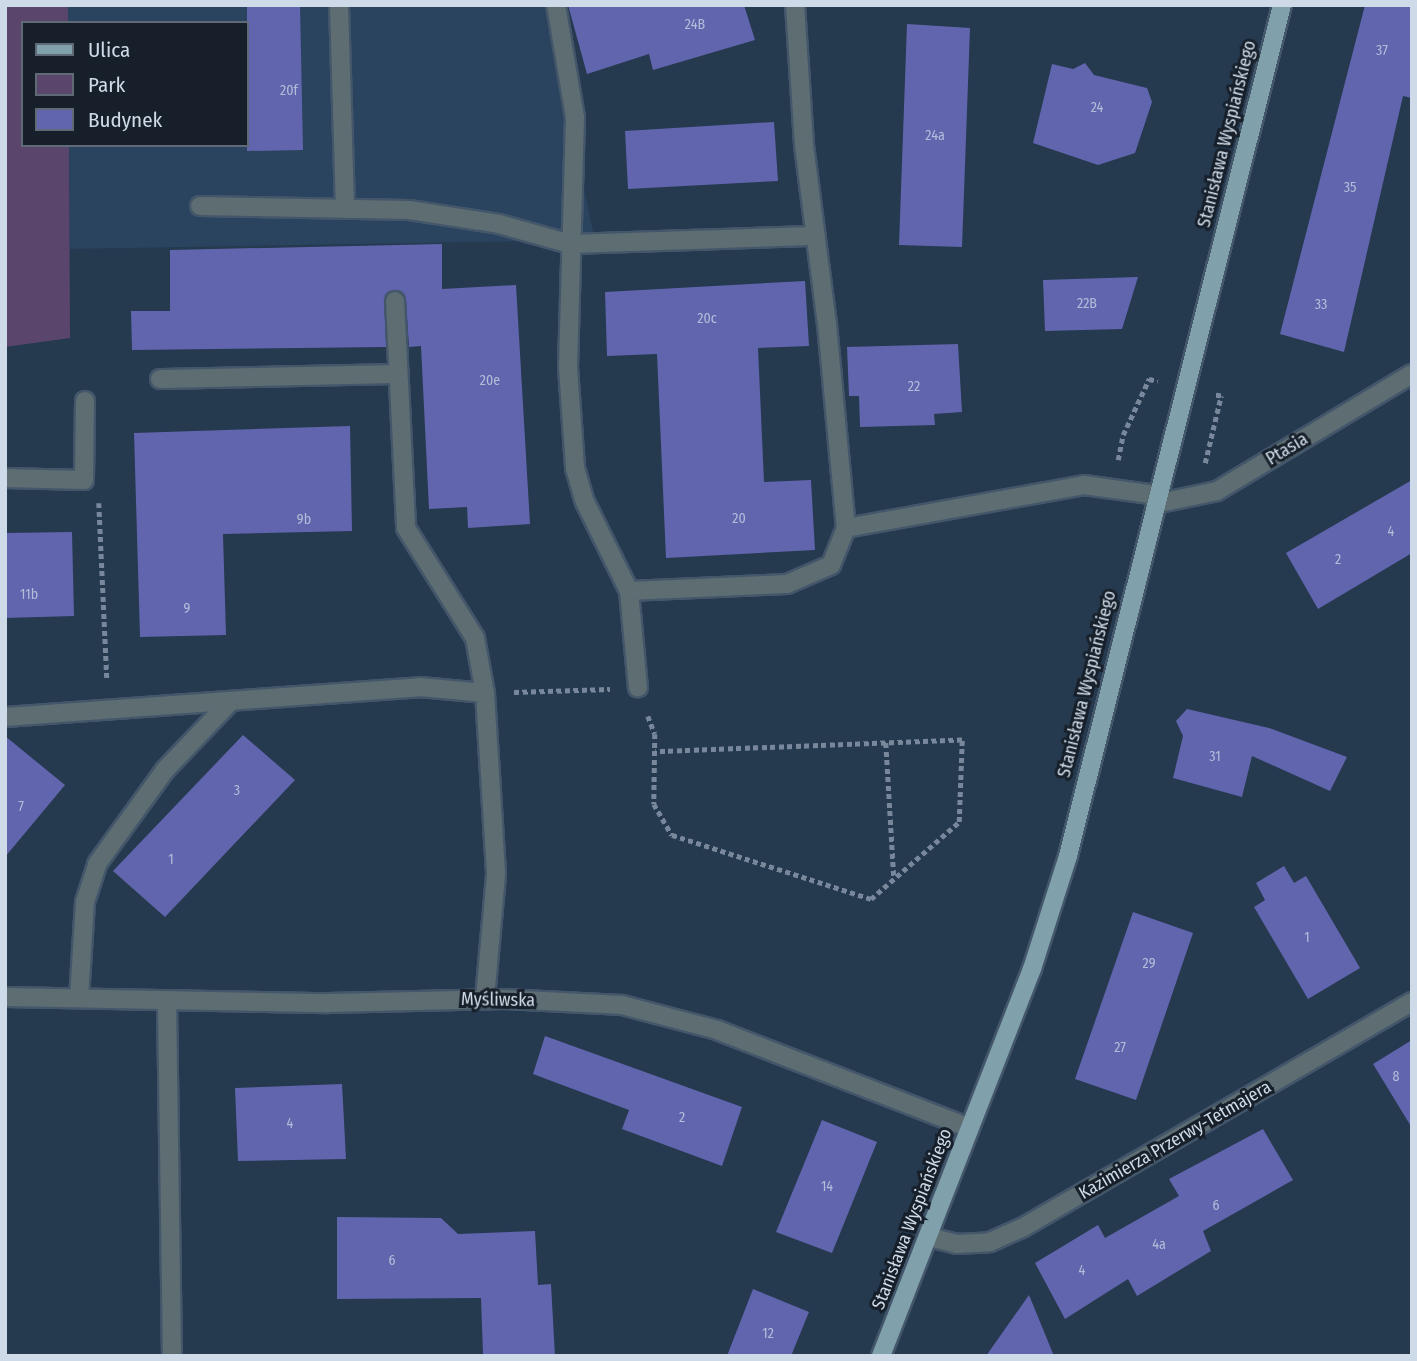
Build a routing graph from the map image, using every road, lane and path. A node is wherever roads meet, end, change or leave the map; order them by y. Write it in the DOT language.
graph roads {
  1 [pos="339,5"];
  2 [pos="556,5"];
  3 [pos="795,5"];
  4 [pos="1282,5"];
  5 [pos="200,206"];
  6 [pos="345,209"];
  7 [pos="816,236"];
  8 [pos="570,244"];
  9 [pos="395,301"];
  10 [pos="398,374"];
  11 [pos="1412,374"];
  12 [pos="160,379"];
  13 [pos="1166,383"];
  14 [pos="1221,396"];
  15 [pos="85,401"];
  16 [pos="5,478"];
  17 [pos="85,480"];
  18 [pos="1112,488"];
  19 [pos="1197,496"];
  20 [pos="1156,499"];
  21 [pos="846,528"];
  22 [pos="629,591"];
  23 [pos="638,688"];
  24 [pos="485,693"];
  25 [pos="231,701"];
  26 [pos="108,708"];
  27 [pos="5,716"];
  28 [pos="886,743"];
  29 [pos="655,752"];
  30 [pos="894,878"];
  31 [pos="5,997"];
  32 [pos="79,998"];
  33 [pos="485,999"];
  34 [pos="167,1000"];
  35 [pos="1412,1002"];
  36 [pos="970,1128"];
  37 [pos="929,1237"];
  38 [pos="172,1356"];
  39 [pos="881,1356"];
  1 -- 6 [label="street"];
  2 -- 8 [label="street"];
  3 -- 7 [label="street"];
  4 -- 20 [label="main road, Stanisława Wyspiańskiego"];
  5 -- 6 [label="street"];
  6 -- 8 [label="street"];
  7 -- 8 [label="street"];
  7 -- 21 [label="street"];
  8 -- 22 [label="street"];
  9 -- 10 [label="street"];
  10 -- 12 [label="street"];
  10 -- 24 [label="street"];
  11 -- 19 [label="street, Ptasia"];
  13 -- 18 [label="path"];
  14 -- 19 [label="path"];
  15 -- 17 [label="street"];
  16 -- 17 [label="street"];
  17 -- 26 [label="path"];
  18 -- 20 [label="street, Ptasia"];
  18 -- 21 [label="street, Ptasia"];
  19 -- 20 [label="street, Ptasia"];
  20 -- 36 [label="main road, Stanisława Wyspiańskiego"];
  21 -- 22 [label="street"];
  22 -- 23 [label="street"];
  23 -- 24 [label="path"];
  23 -- 29 [label="path"];
  24 -- 25 [label="street"];
  24 -- 33 [label="street"];
  25 -- 26 [label="street"];
  25 -- 32 [label="street"];
  26 -- 27 [label="street"];
  28 -- 29 [label="path"];
  28 -- 30 [label="path"];
  28 -- 30 [label="path"];
  29 -- 30 [label="path"];
  31 -- 32 [label="street, Myśliwska"];
  32 -- 34 [label="street, Myśliwska"];
  33 -- 34 [label="street, Myśliwska"];
  33 -- 36 [label="street, Myśliwska"];
  34 -- 38 [label="street"];
  35 -- 37 [label="street, Kazimierza Przerwy-Tetmajera"];
  36 -- 37 [label="main road, Stanisława Wyspiańskiego"];
  37 -- 39 [label="main road, Stanisława Wyspiańskiego"];
}
